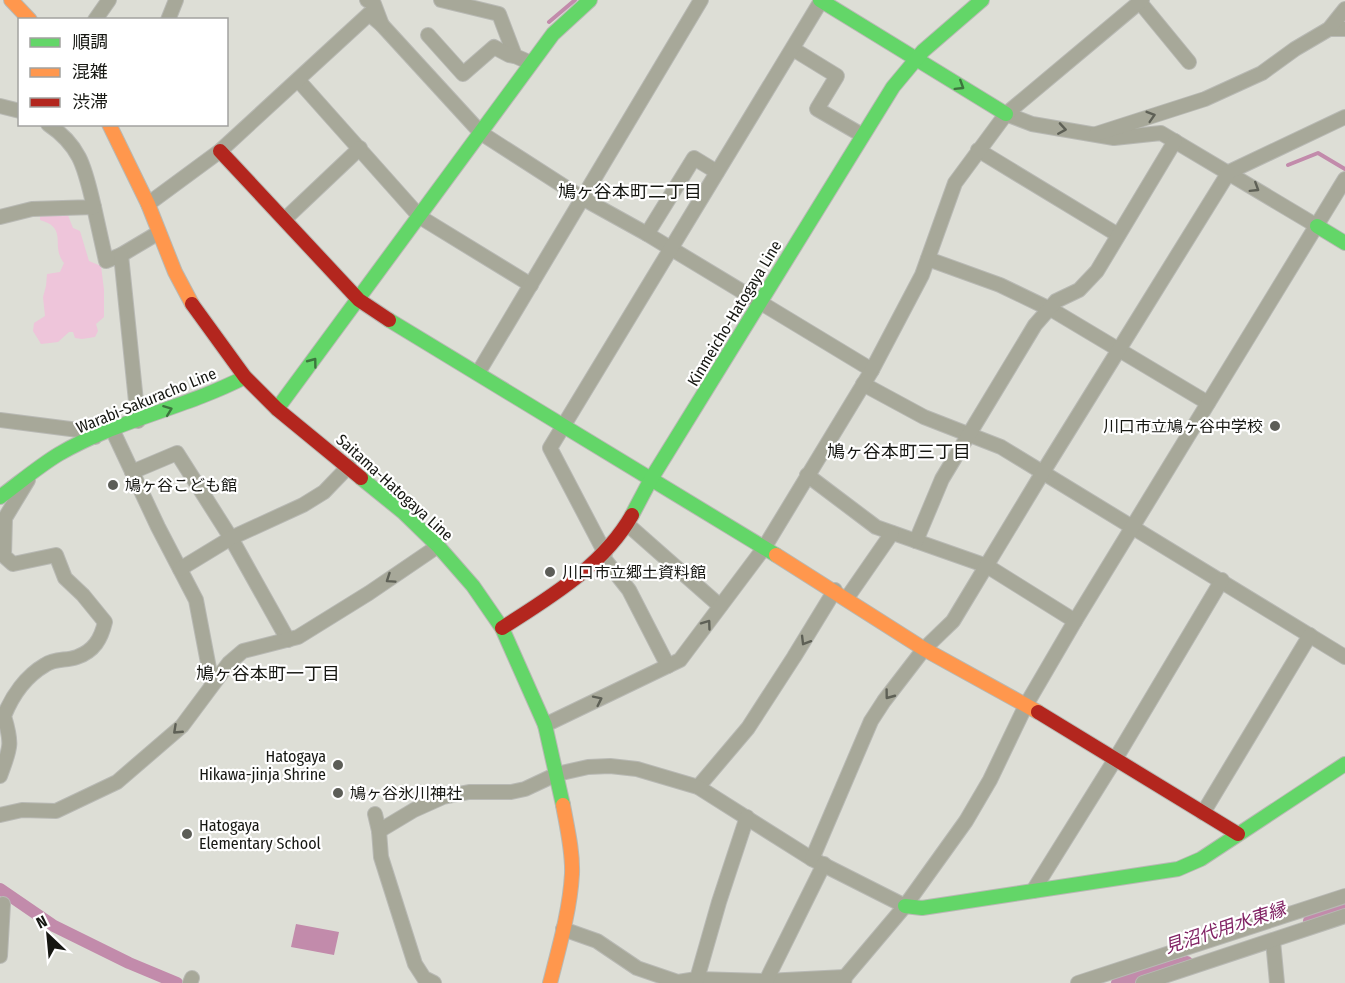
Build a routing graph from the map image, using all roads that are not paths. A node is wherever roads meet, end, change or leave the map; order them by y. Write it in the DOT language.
graph roads {
  1 [pos="11,0"];
  2 [pos="109,0"];
  3 [pos="176,0"];
  4 [pos="367,0"];
  5 [pos="441,0"];
  6 [pos="590,0"];
  7 [pos="701,0"];
  8 [pos="820,0"];
  9 [pos="982,0"];
  10 [pos="1140,1"];
  11 [pos="1345,9"];
  12 [pos="28,18"];
  13 [pos="97,18"];
  14 [pos="169,18"];
  15 [pos="382,25"];
  16 [pos="1329,29"];
  17 [pos="1345,29"];
  18 [pos="428,35"];
  19 [pos="793,49"];
  20 [pos="515,56"];
  21 [pos="915,58"];
  22 [pos="1189,62"];
  23 [pos="531,63"];
  24 [pos="298,80"];
  25 [pos="0,106"];
  26 [pos="18,110"];
  27 [pos="1006,114"];
  28 [pos="1345,117"];
  29 [pos="51,126"];
  30 [pos="110,126"];
  31 [pos="481,133"];
  32 [pos="1095,134"];
  33 [pos="862,135"];
  34 [pos="1175,141"];
  35 [pos="360,148"];
  36 [pos="978,150"];
  37 [pos="220,151"];
  38 [pos="717,172"];
  39 [pos="1229,172"];
  40 [pos="1345,179"];
  41 [pos="582,198"];
  42 [pos="148,204"];
  43 [pos="94,207"];
  44 [pos="420,217"];
  45 [pos="0,218"];
  46 [pos="285,219"];
  47 [pos="1317,226"];
  48 [pos="158,233"];
  49 [pos="647,234"];
  50 [pos="1118,235"];
  51 [pos="1345,243"];
  52 [pos="670,248"];
  53 [pos="120,255"];
  54 [pos="928,259"];
  55 [pos="531,285"];
  56 [pos="359,300"];
  57 [pos="759,303"];
  58 [pos="1049,309"];
  59 [pos="1120,349"];
  60 [pos="872,370"];
  61 [pos="478,373"];
  62 [pos="245,377"];
  63 [pos="863,384"];
  64 [pos="1208,403"];
  65 [pos="277,409"];
  66 [pos="0,420"];
  67 [pos="138,421"];
  68 [pos="564,425"];
  69 [pos="112,429"];
  70 [pos="968,434"];
  71 [pos="95,437"];
  72 [pos="349,466"];
  73 [pos="34,471"];
  74 [pos="132,472"];
  75 [pos="1042,472"];
  76 [pos="807,476"];
  77 [pos="651,479"];
  78 [pos="0,497"];
  79 [pos="627,524"];
  80 [pos="1133,526"];
  81 [pos="892,533"];
  82 [pos="231,538"];
  83 [pos="916,541"];
  84 [pos="438,546"];
  85 [pos="764,548"];
  86 [pos="603,555"];
  87 [pos="987,566"];
  88 [pos="180,569"];
  89 [pos="1222,580"];
  90 [pos="841,594"];
  91 [pos="720,606"];
  92 [pos="1075,621"];
  93 [pos="502,628"];
  94 [pos="1310,635"];
  95 [pos="288,640"];
  96 [pos="924,648"];
  97 [pos="1345,657"];
  98 [pos="668,666"];
  99 [pos="212,684"];
  100 [pos="1026,705"];
  101 [pos="545,725"];
  102 [pos="1116,758"];
  103 [pos="1345,764"];
  104 [pos="557,774"];
  105 [pos="0,776"];
  106 [pos="698,787"];
  107 [pos="1203,813"];
  108 [pos="375,814"];
  109 [pos="0,815"];
  110 [pos="747,817"];
  111 [pos="380,831"];
  112 [pos="1238,834"];
  113 [pos="818,861"];
  114 [pos="1033,891"];
  115 [pos="1345,896"];
  116 [pos="3,904"];
  117 [pos="905,906"];
  118 [pos="1345,916"];
  119 [pos="563,929"];
  120 [pos="1273,941"];
  121 [pos="0,956"];
  122 [pos="697,979"];
  123 [pos="844,980"];
  124 [pos="766,981"];
  125 [pos="434,983"];
  126 [pos="550,983"];
  127 [pos="1078,983"];
  128 [pos="1143,983"];
  129 [pos="1277,983"];
  1 -- 12 [label="street"];
  2 -- 13 [label="street"];
  3 -- 14 [label="street"];
  4 -- 15 [label="street"];
  5 -- 20 [label="street"];
  6 -- 23 [label="street"];
  7 -- 41 [label="street"];
  8 -- 19 [label="street"];
  8 -- 21 [label="street"];
  9 -- 21 [label="street, Kinmeicho-Hatogaya Line"];
  10 -- 22 [label="street"];
  10 -- 27 [label="street"];
  11 -- 16 [label="street"];
  15 -- 24 [label="street"];
  15 -- 31 [label="street"];
  16 -- 17 [label="street"];
  32 -- 16 [label="street, one-way"];
  18 -- 20 [label="street"];
  19 -- 33 [label="street"];
  19 -- 38 [label="street"];
  20 -- 23 [label="street"];
  21 -- 27 [label="street, one-way"];
  21 -- 33 [label="street, Kinmeicho-Hatogaya Line"];
  23 -- 31 [label="street"];
  24 -- 35 [label="street"];
  24 -- 37 [label="street"];
  25 -- 26 [label="street"];
  27 -- 32 [label="street, one-way"];
  27 -- 36 [label="street"];
  28 -- 39 [label="street"];
  29 -- 43 [label="street"];
  30 -- 42 [label="street, Saitama-Hatogaya Line"];
  31 -- 41 [label="street"];
  31 -- 44 [label="street"];
  32 -- 34 [label="street"];
  33 -- 57 [label="street, Kinmeicho-Hatogaya Line"];
  34 -- 39 [label="street"];
  34 -- 50 [label="street"];
  35 -- 44 [label="street"];
  35 -- 46 [label="street"];
  36 -- 50 [label="street"];
  36 -- 54 [label="street"];
  37 -- 42 [label="street"];
  37 -- 46 [label="street"];
  38 -- 49 [label="street"];
  38 -- 52 [label="street"];
  39 -- 47 [label="street, one-way"];
  39 -- 59 [label="street"];
  40 -- 47 [label="street"];
  41 -- 49 [label="street"];
  41 -- 55 [label="street"];
  42 -- 48 [label="street, Saitama-Hatogaya Line"];
  43 -- 45 [label="street"];
  43 -- 53 [label="street"];
  44 -- 55 [label="street"];
  44 -- 56 [label="street"];
  46 -- 56 [label="street"];
  47 -- 51 [label="street"];
  47 -- 64 [label="street"];
  48 -- 53 [label="street"];
  48 -- 62 [label="street, Saitama-Hatogaya Line"];
  49 -- 52 [label="street"];
  50 -- 58 [label="street"];
  52 -- 57 [label="street"];
  52 -- 68 [label="street"];
  53 -- 67 [label="street"];
  54 -- 58 [label="street"];
  54 -- 60 [label="street"];
  55 -- 61 [label="street"];
  56 -- 61 [label="street"];
  65 -- 56 [label="street, one-way"];
  57 -- 60 [label="street"];
  57 -- 77 [label="street, Kinmeicho-Hatogaya Line"];
  58 -- 59 [label="street"];
  58 -- 70 [label="street"];
  59 -- 64 [label="street"];
  59 -- 75 [label="street"];
  60 -- 63 [label="street"];
  61 -- 68 [label="street"];
  62 -- 65 [label="street, Saitama-Hatogaya Line"];
  67 -- 62 [label="street, Warabi-Sakuracho Line, one-way"];
  63 -- 70 [label="street"];
  63 -- 76 [label="street"];
  64 -- 80 [label="street"];
  65 -- 72 [label="street, Saitama-Hatogaya Line"];
  66 -- 71 [label="street"];
  67 -- 69 [label="street, Warabi-Sakuracho Line"];
  68 -- 77 [label="street"];
  68 -- 86 [label="street"];
  69 -- 71 [label="street, Warabi-Sakuracho Line"];
  69 -- 74 [label="street"];
  70 -- 75 [label="street"];
  70 -- 83 [label="street"];
  71 -- 73 [label="street, Warabi-Sakuracho Line"];
  72 -- 82 [label="street"];
  72 -- 84 [label="street, Saitama-Hatogaya Line"];
  73 -- 78 [label="street, Warabi-Sakuracho Line"];
  73 -- 105 [label="street"];
  74 -- 82 [label="street"];
  74 -- 88 [label="street"];
  75 -- 80 [label="street"];
  75 -- 87 [label="street"];
  76 -- 81 [label="street"];
  76 -- 85 [label="street"];
  77 -- 79 [label="street, Kinmeicho-Hatogaya Line"];
  77 -- 85 [label="street"];
  79 -- 86 [label="street, Kinmeicho-Hatogaya Line"];
  79 -- 91 [label="street"];
  80 -- 89 [label="street"];
  80 -- 92 [label="street"];
  81 -- 83 [label="street"];
  81 -- 90 [label="street"];
  82 -- 88 [label="street"];
  82 -- 95 [label="street"];
  83 -- 87 [label="street"];
  84 -- 93 [label="street, Saitama-Hatogaya Line"];
  84 -- 95 [label="street, one-way"];
  85 -- 90 [label="street"];
  85 -- 91 [label="street"];
  86 -- 93 [label="street, Kinmeicho-Hatogaya Line"];
  86 -- 98 [label="street"];
  87 -- 92 [label="street"];
  87 -- 96 [label="street"];
  88 -- 99 [label="street"];
  89 -- 94 [label="street"];
  89 -- 102 [label="street"];
  90 -- 96 [label="street"];
  90 -- 106 [label="street, one-way"];
  98 -- 91 [label="street, one-way"];
  92 -- 100 [label="street"];
  93 -- 101 [label="street, Saitama-Hatogaya Line"];
  94 -- 97 [label="street"];
  94 -- 107 [label="street"];
  95 -- 99 [label="street"];
  96 -- 100 [label="street"];
  96 -- 113 [label="street, one-way"];
  101 -- 98 [label="street, one-way"];
  99 -- 109 [label="street, one-way"];
  100 -- 102 [label="street"];
  100 -- 117 [label="street"];
  101 -- 104 [label="street, Saitama-Hatogaya Line"];
  102 -- 107 [label="street"];
  102 -- 114 [label="street"];
  103 -- 112 [label="street"];
  104 -- 106 [label="street"];
  104 -- 111 [label="street"];
  104 -- 119 [label="street, Saitama-Hatogaya Line"];
  106 -- 110 [label="street"];
  107 -- 112 [label="street"];
  108 -- 111 [label="street"];
  110 -- 113 [label="street"];
  110 -- 122 [label="street"];
  111 -- 125 [label="street"];
  112 -- 114 [label="street"];
  113 -- 117 [label="street"];
  113 -- 124 [label="street"];
  114 -- 117 [label="street"];
  115 -- 127 [label="street"];
  116 -- 121 [label="street"];
  117 -- 123 [label="street"];
  118 -- 120 [label="street"];
  119 -- 122 [label="street"];
  119 -- 126 [label="street, Saitama-Hatogaya Line"];
  120 -- 128 [label="street"];
  120 -- 129 [label="street"];
  122 -- 124 [label="street"];
  123 -- 124 [label="street"];
}
